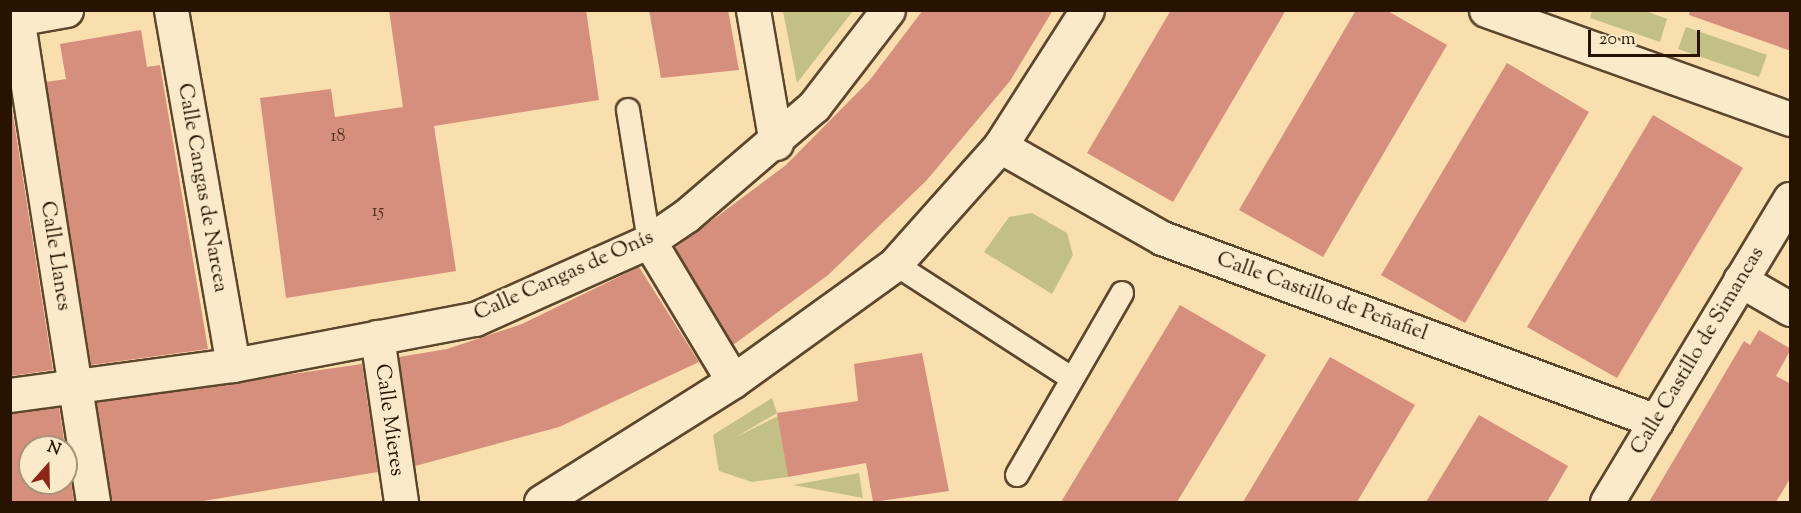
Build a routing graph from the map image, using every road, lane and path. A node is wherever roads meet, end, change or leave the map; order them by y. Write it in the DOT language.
graph roads {
  1 [pos="66,10"];
  2 [pos="171,10"];
  3 [pos="753,10"];
  4 [pos="888,10"];
  5 [pos="1087,10"];
  6 [pos="1486,10"];
  7 [pos="15,16"];
  8 [pos="628,110"];
  9 [pos="1791,119"];
  10 [pos="776,144"];
  11 [pos="1000,146"];
  12 [pos="1791,199"];
  13 [pos="649,241"];
  14 [pos="895,264"];
  15 [pos="1740,280"];
  16 [pos="1122,293"];
  17 [pos="1791,309"];
  18 [pos="377,337"];
  19 [pos="233,365"];
  20 [pos="1070,377"];
  21 [pos="733,381"];
  22 [pos="75,384"];
  23 [pos="10,395"];
  24 [pos="1656,421"];
  25 [pos="1017,475"];
  26 [pos="93,502"];
  27 [pos="401,502"];
  28 [pos="544,502"];
  29 [pos="552,502"];
  30 [pos="1607,502"];
  1 -- 7 [label="street"];
  2 -- 19 [label="street, Calle Cangas de Narcea"];
  3 -- 10 [label="street"];
  4 -- 10 [label="street, Calle Cangas de Onís"];
  5 -- 11 [label="street"];
  6 -- 9 [label="street"];
  7 -- 22 [label="street, Calle Llanes"];
  8 -- 13 [label="lane"];
  10 -- 13 [label="street, Calle Cangas de Onís"];
  11 -- 14 [label="street"];
  11 -- 24 [label="street, Calle Castillo de Peñafiel"];
  12 -- 15 [label="street, Calle Castillo de Simancas"];
  13 -- 18 [label="street, Calle Cangas de Onís"];
  13 -- 21 [label="street"];
  14 -- 20 [label="lane"];
  14 -- 21 [label="street"];
  15 -- 17 [label="street"];
  15 -- 24 [label="street, Calle Castillo de Simancas"];
  16 -- 20 [label="lane"];
  18 -- 19 [label="street, Calle Cangas de Onís"];
  18 -- 27 [label="street, Calle Mieres"];
  19 -- 22 [label="street, Calle Cangas de Onís"];
  20 -- 25 [label="lane"];
  21 -- 28 [label="street"];
  22 -- 23 [label="street, Calle Cangas de Onís"];
  22 -- 26 [label="street, Calle Llanes"];
  24 -- 30 [label="street, Calle Castillo de Simancas"];
  28 -- 29 [label="street"];
}
